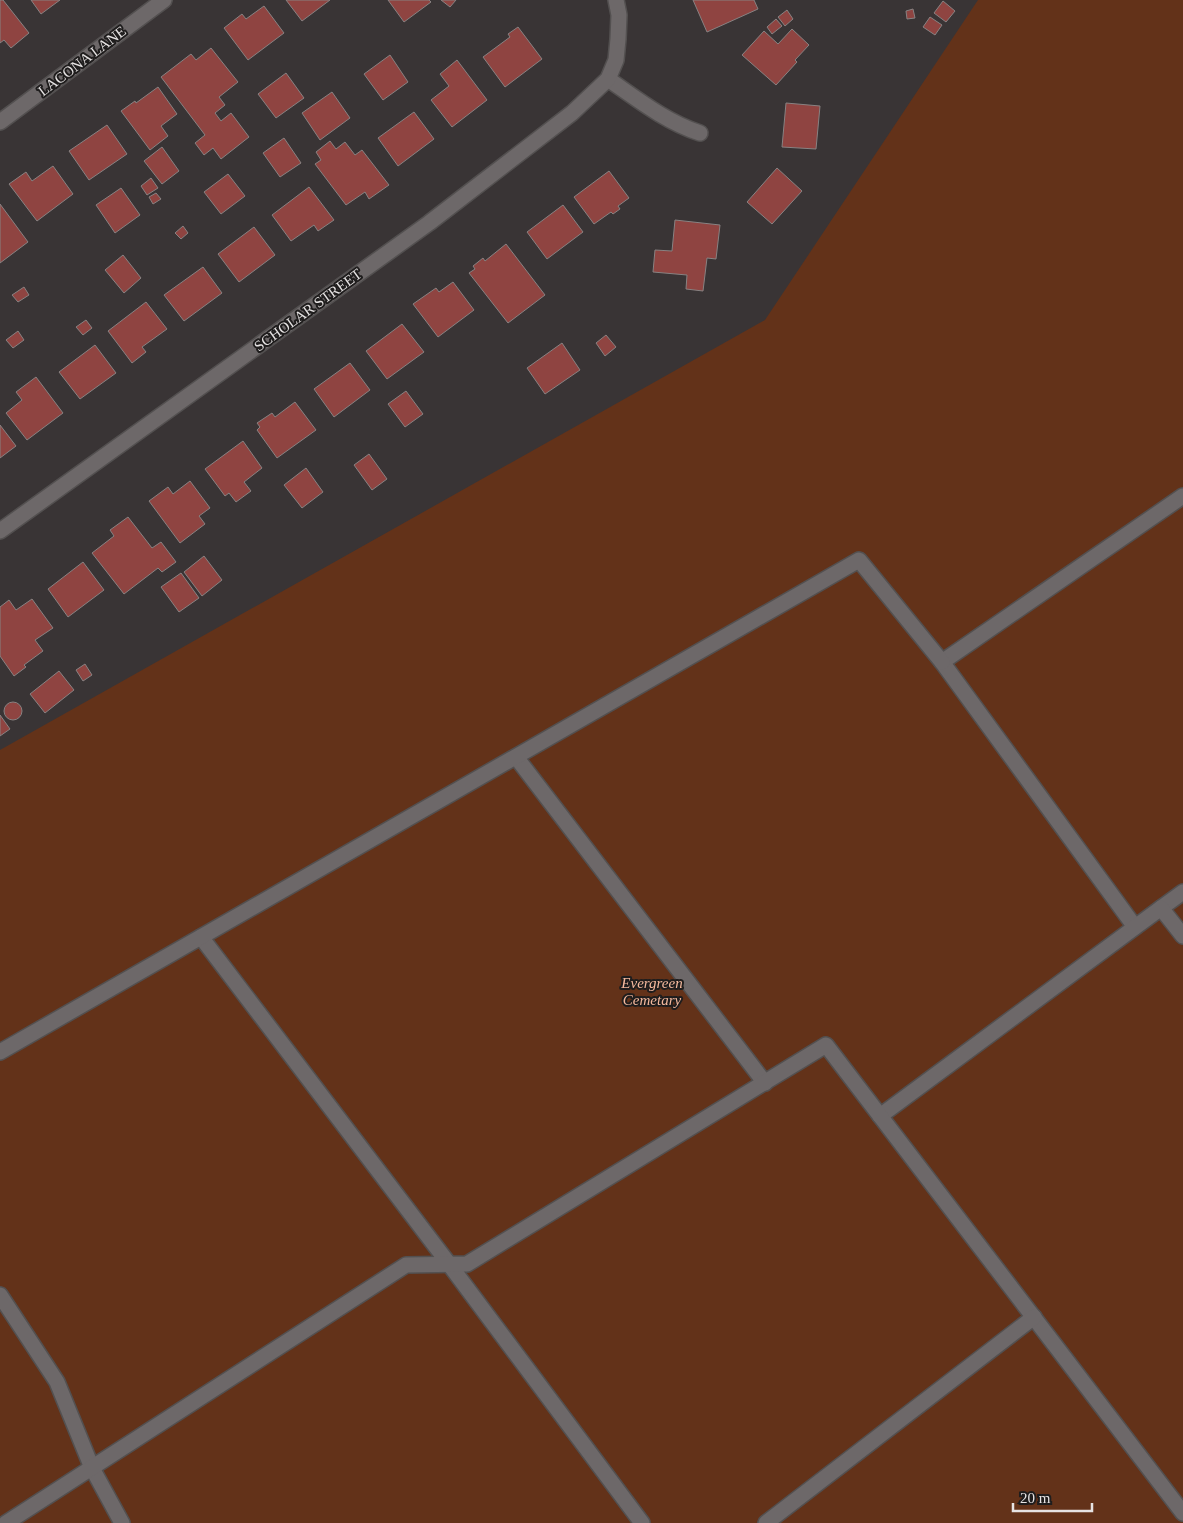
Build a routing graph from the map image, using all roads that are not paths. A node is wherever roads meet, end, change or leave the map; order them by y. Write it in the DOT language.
graph roads {
  1 [pos="164,0"];
  2 [pos="616,0"];
  3 [pos="608,79"];
  4 [pos="0,122"];
  5 [pos="700,132"];
  6 [pos="1183,496"];
  7 [pos="0,531"];
  8 [pos="942,662"];
  9 [pos="516,757"];
  10 [pos="1183,892"];
  11 [pos="1162,908"];
  12 [pos="1135,927"];
  13 [pos="1183,936"];
  14 [pos="200,937"];
  15 [pos="0,1052"];
  16 [pos="765,1083"];
  17 [pos="880,1116"];
  18 [pos="450,1264"];
  19 [pos="0,1295"];
  20 [pos="1034,1317"];
  21 [pos="92,1468"];
  22 [pos="1183,1512"];
  23 [pos="6,1523"];
  24 [pos="122,1523"];
  25 [pos="642,1523"];
  26 [pos="766,1523"];
  1 -- 4 [label="street, LACONA LANE"];
  2 -- 3 [label="street"];
  3 -- 5 [label="street"];
  3 -- 7 [label="street, SCHOLAR STREET"];
  6 -- 8 [label="street"];
  8 -- 9 [label="street"];
  8 -- 12 [label="street"];
  9 -- 14 [label="street"];
  9 -- 16 [label="street"];
  10 -- 11 [label="street"];
  11 -- 12 [label="street"];
  11 -- 13 [label="street"];
  12 -- 17 [label="street"];
  14 -- 15 [label="street"];
  14 -- 18 [label="street"];
  16 -- 17 [label="street"];
  16 -- 18 [label="street"];
  17 -- 20 [label="street"];
  18 -- 21 [label="street"];
  18 -- 25 [label="street"];
  19 -- 21 [label="street"];
  20 -- 22 [label="street"];
  20 -- 26 [label="street"];
  21 -- 23 [label="street"];
  21 -- 24 [label="street"];
}
